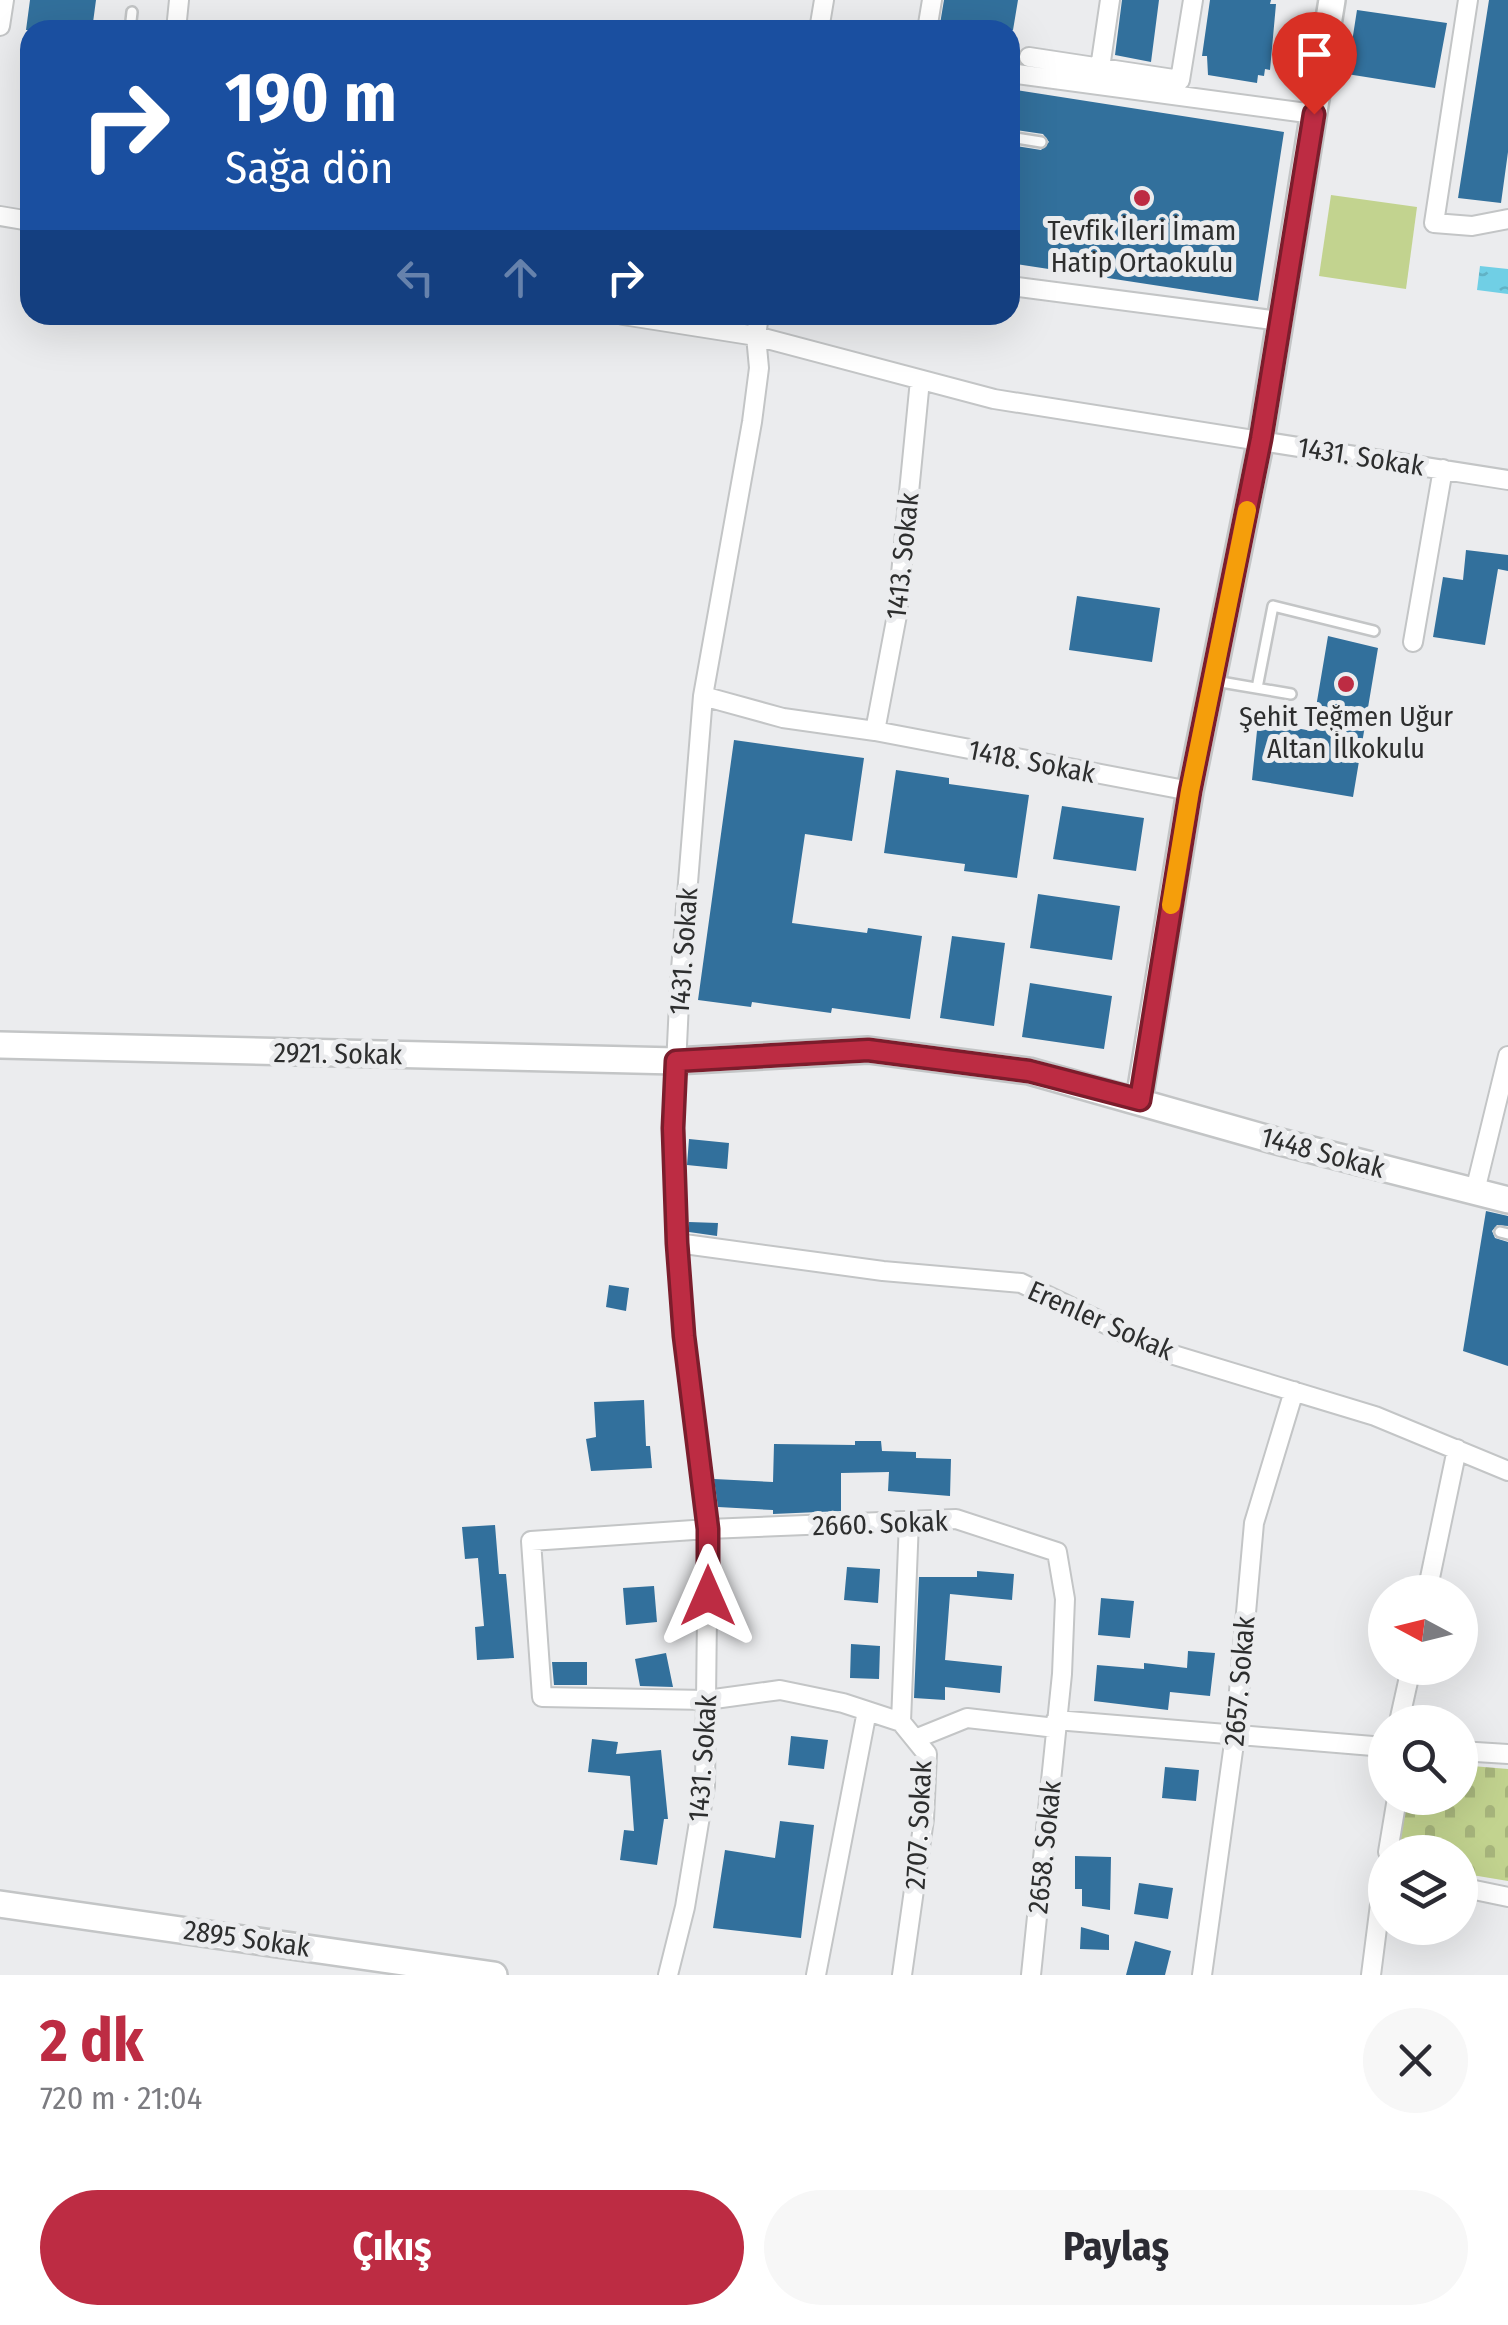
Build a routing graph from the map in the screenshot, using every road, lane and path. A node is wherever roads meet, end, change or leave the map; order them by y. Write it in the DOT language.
graph roads {
  1 [pos="4,0"];
  2 [pos="1110,0"];
  3 [pos="1192,0"];
  4 [pos="1332,0"];
  5 [pos="1468,0"];
  6 [pos="132,12"];
  7 [pos="131,20"];
  8 [pos="0,26"];
  9 [pos="1029,58"];
  10 [pos="1100,68"];
  11 [pos="1020,75"];
  12 [pos="1314,114"];
  13 [pos="1020,139"];
  14 [pos="1041,142"];
  15 [pos="1508,219"];
  16 [pos="1020,287"];
  17 [pos="1280,321"];
  18 [pos="686,325"];
  19 [pos="758,325"];
  20 [pos="756,336"];
  21 [pos="920,380"];
  22 [pos="1261,439"];
  23 [pos="1443,469"];
  24 [pos="1508,480"];
  25 [pos="1374,631"];
  26 [pos="1413,642"];
  27 [pos="1212,680"];
  28 [pos="1257,688"];
  29 [pos="1291,694"];
  30 [pos="703,696"];
  31 [pos="874,731"];
  32 [pos="1190,791"];
  33 [pos="0,1045"];
  34 [pos="1508,1056"];
  35 [pos="676,1061"];
  36 [pos="1140,1100"];
  37 [pos="1475,1191"];
  38 [pos="1508,1200"];
  39 [pos="677,1243"];
  40 [pos="1294,1391"];
  41 [pos="1457,1449"];
  42 [pos="1508,1471"];
  43 [pos="909,1521"];
  44 [pos="708,1529"];
  45 [pos="531,1540"];
  46 [pos="1431,1575"];
  47 [pos="707,1700"];
  48 [pos="867,1711"];
  49 [pos="901,1722"];
  50 [pos="1056,1724"];
  51 [pos="1235,1736"];
  52 [pos="916,1739"];
  53 [pos="1368,1746"];
  54 [pos="1478,1752"];
  55 [pos="1508,1754"];
  56 [pos="1478,1891"];
  57 [pos="1508,1897"];
  58 [pos="0,1904"];
  59 [pos="1376,1945"];
  60 [pos="494,1975"];
  61 [pos="668,1975"];
  62 [pos="816,1975"];
  63 [pos="902,1975"];
  64 [pos="1031,1975"];
  65 [pos="1202,1975"];
  66 [pos="1372,1975"];
  1 -- 8 [label="street"];
  2 -- 10 [label="street"];
  3 -- 10 [label="street"];
  4 -- 12 [label="street"];
  5 -- 15 [label="street"];
  6 -- 7 [label="lane"];
  9 -- 10 [label="street"];
  11 -- 12 [label="street"];
  12 -- 17 [label="street"];
  13 -- 14 [label="lane"];
  16 -- 17 [label="street"];
  17 -- 22 [label="street"];
  18 -- 20 [label="street, 1431. Sokak"];
  19 -- 20 [label="street, 1431. Sokak"];
  20 -- 21 [label="street, 1431. Sokak"];
  20 -- 30 [label="street, 1431. Sokak"];
  21 -- 22 [label="street, 1431. Sokak"];
  21 -- 31 [label="street, 1413. Sokak"];
  22 -- 23 [label="street, 1431. Sokak"];
  22 -- 27 [label="street"];
  23 -- 24 [label="street, 1431. Sokak"];
  23 -- 26 [label="street"];
  25 -- 28 [label="lane"];
  27 -- 28 [label="lane"];
  27 -- 32 [label="street"];
  28 -- 29 [label="lane"];
  30 -- 31 [label="street"];
  30 -- 35 [label="street, 1431. Sokak"];
  31 -- 32 [label="street, 1418. Sokak"];
  32 -- 36 [label="street"];
  33 -- 35 [label="street, 2921. Sokak"];
  34 -- 37 [label="street"];
  35 -- 36 [label="street, 2921. Sokak"];
  35 -- 39 [label="street, 1431. Sokak"];
  36 -- 37 [label="street, 1448 Sokak"];
  37 -- 38 [label="street, 1448 Sokak"];
  39 -- 40 [label="street, Erenler Sokak"];
  39 -- 44 [label="street, 1431. Sokak"];
  40 -- 41 [label="street, Erenler Sokak"];
  40 -- 51 [label="street, 2657. Sokak"];
  41 -- 42 [label="street, Erenler Sokak"];
  41 -- 46 [label="street"];
  43 -- 44 [label="street, 2660. Sokak"];
  43 -- 49 [label="street"];
  43 -- 50 [label="street, 2660. Sokak"];
  44 -- 45 [label="street, 2660. Sokak"];
  44 -- 47 [label="street, 1431. Sokak"];
  45 -- 47 [label="street, 2707. Sokak"];
  47 -- 48 [label="street, 2707. Sokak"];
  47 -- 61 [label="street, 1431. Sokak"];
  48 -- 49 [label="street, 2707. Sokak"];
  48 -- 62 [label="street"];
  49 -- 52 [label="street, 2707. Sokak"];
  50 -- 51 [label="street"];
  50 -- 52 [label="street"];
  50 -- 64 [label="street, 2658. Sokak"];
  51 -- 53 [label="street"];
  51 -- 65 [label="street, 2657. Sokak"];
  52 -- 63 [label="street, 2707. Sokak"];
  54 -- 55 [label="street"];
  56 -- 57 [label="street"];
  58 -- 60 [label="street, 2895 Sokak"];
  59 -- 66 [label="street"];
}
